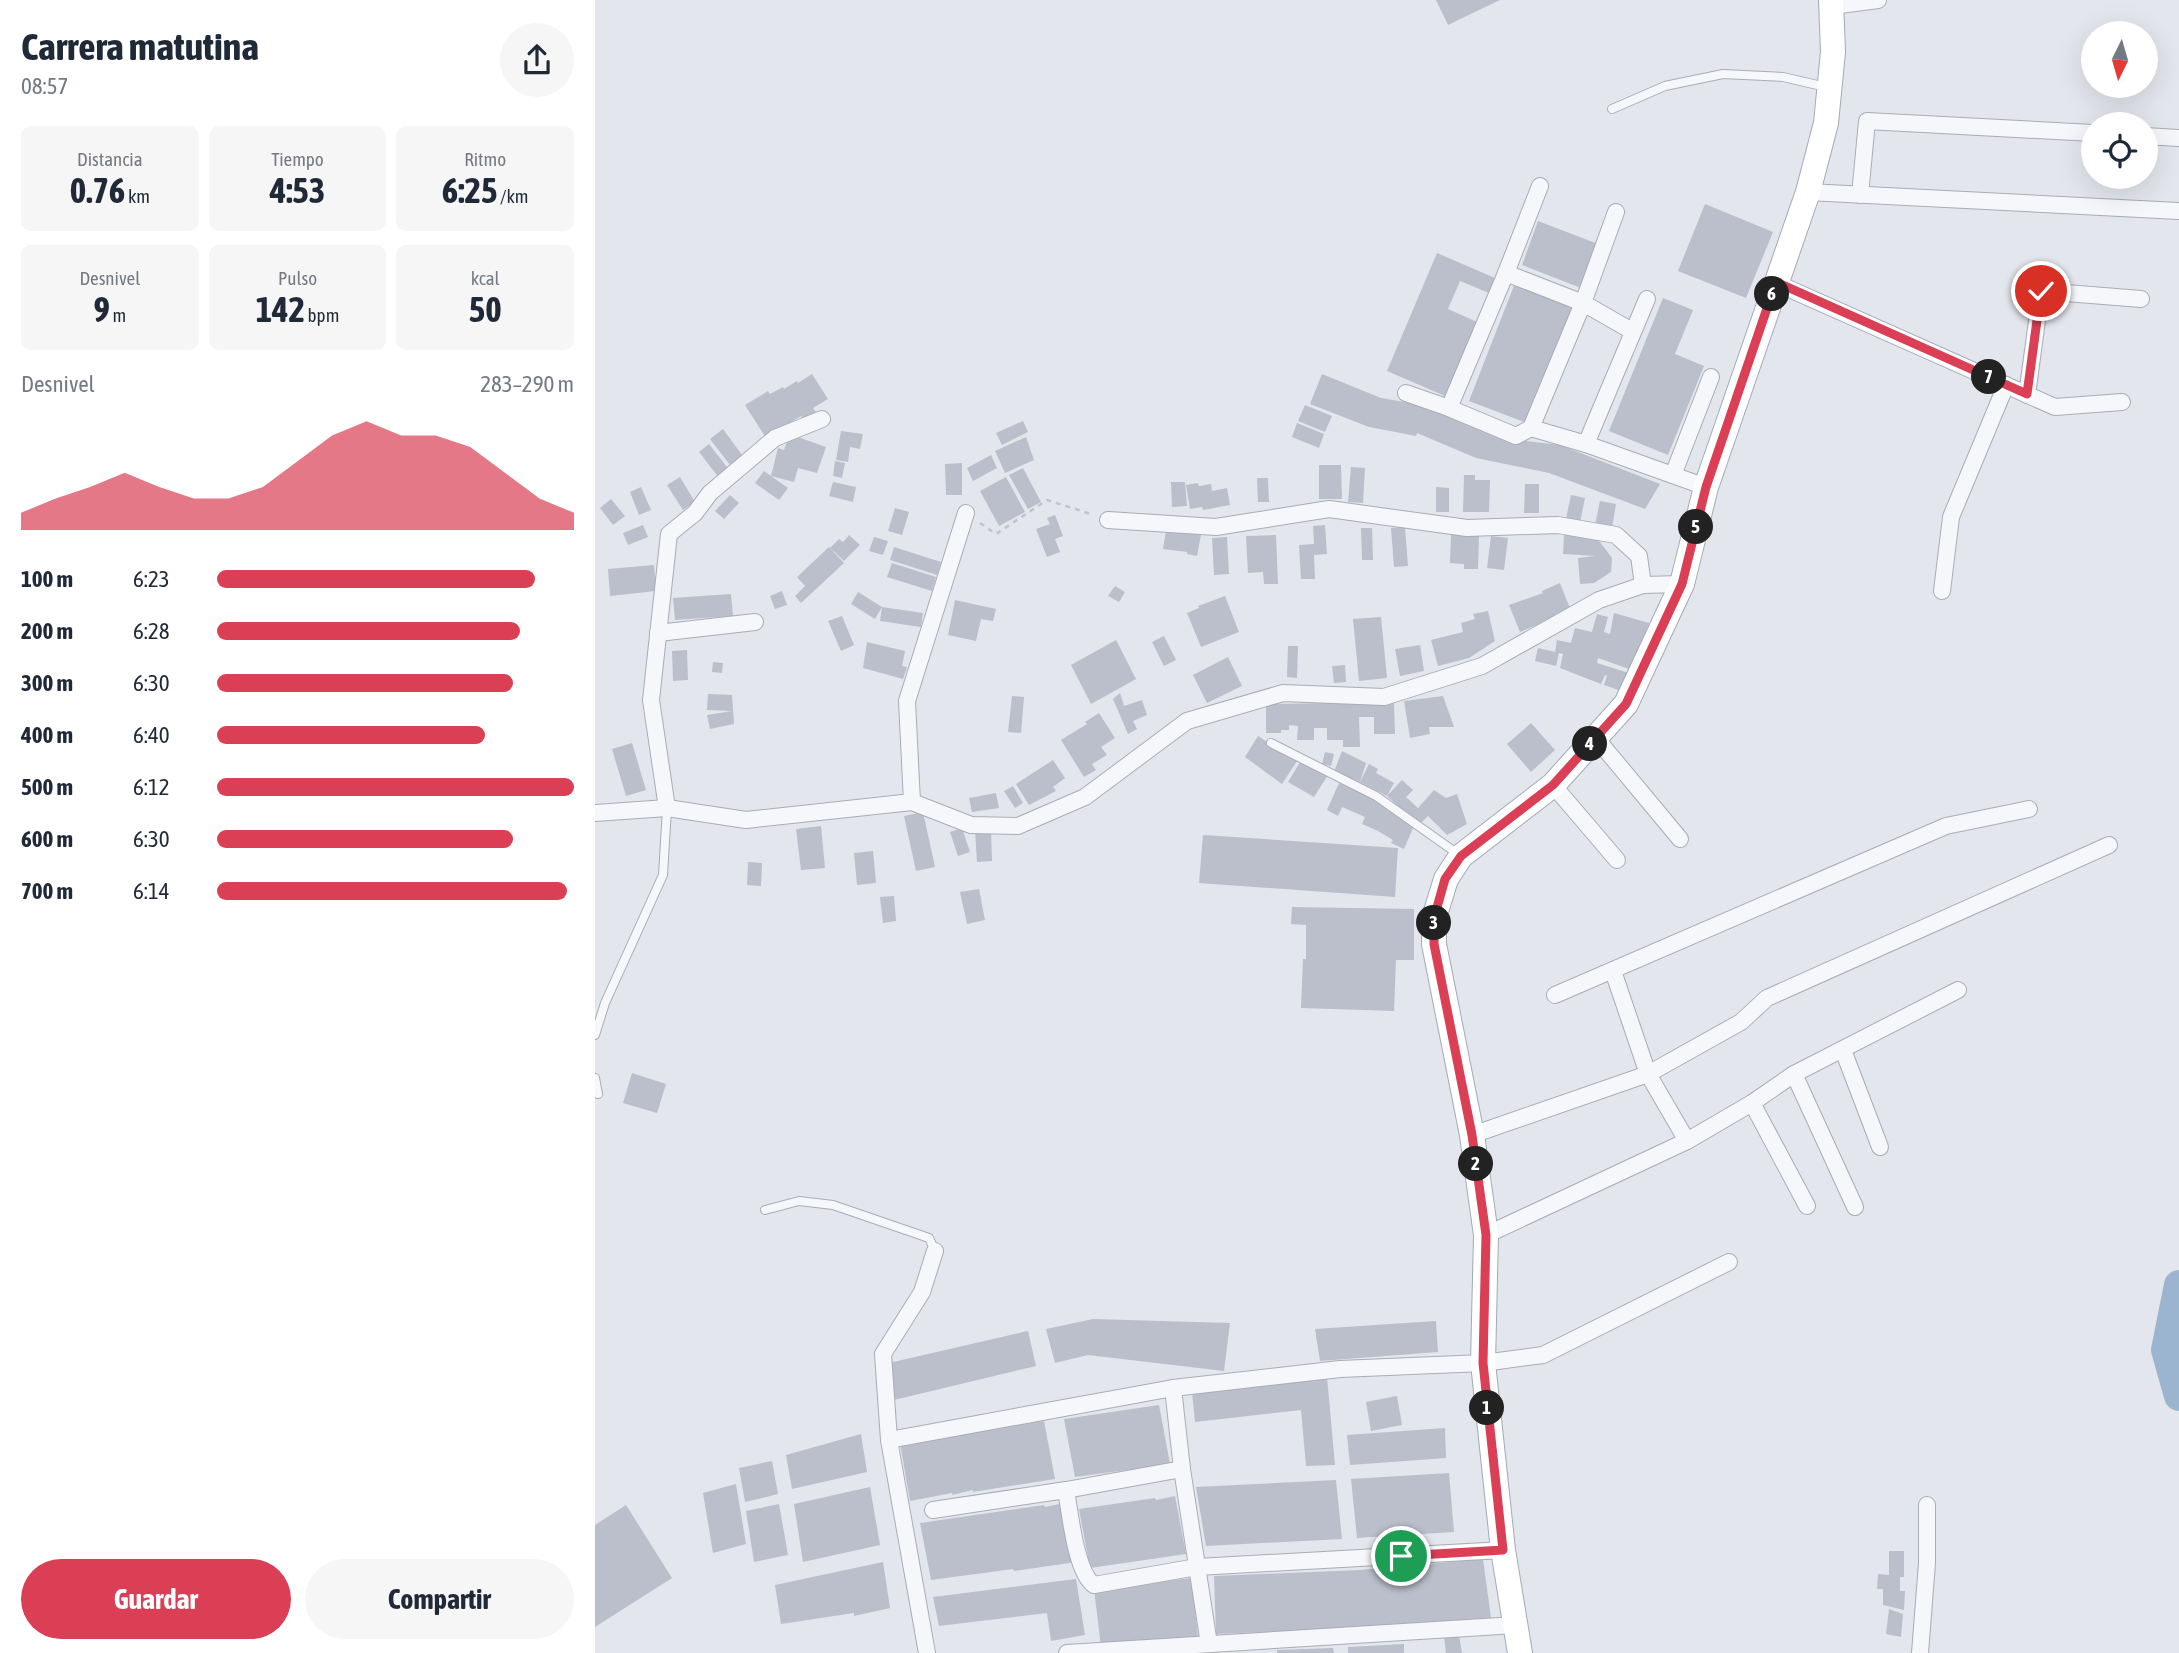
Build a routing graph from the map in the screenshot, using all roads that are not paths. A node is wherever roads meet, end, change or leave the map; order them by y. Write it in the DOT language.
graph roads {
  1 [pos="1878,0"];
  2 [pos="1832,3"];
  3 [pos="1829,87"];
  4 [pos="1612,109"];
  5 [pos="2081,132"];
  6 [pos="2158,137"];
  7 [pos="2179,138"];
  8 [pos="1541,186"];
  9 [pos="1808,192"];
  10 [pos="1860,195"];
  11 [pos="2179,211"];
  12 [pos="1616,212"];
  13 [pos="1506,273"];
  14 [pos="1776,282"];
  15 [pos="1647,299"];
  16 [pos="2141,299"];
  17 [pos="1583,303"];
  18 [pos="1632,331"];
  19 [pos="1711,377"];
  20 [pos="2006,385"];
  21 [pos="1406,393"];
  22 [pos="2027,394"];
  23 [pos="2122,402"];
  24 [pos="1449,408"];
  25 [pos="822,419"];
  26 [pos="1531,428"];
  27 [pos="1585,444"];
  28 [pos="1673,475"];
  29 [pos="1706,487"];
  30 [pos="966,513"];
  31 [pos="1108,520"];
  32 [pos="1682,584"];
  33 [pos="1643,585"];
  34 [pos="1942,591"];
  35 [pos="755,622"];
  36 [pos="658,633"];
  37 [pos="1596,738"];
  38 [pos="1271,743"];
  39 [pos="1553,785"];
  40 [pos="912,802"];
  41 [pos="667,808"];
  42 [pos="2029,809"];
  43 [pos="595,813"];
  44 [pos="1680,839"];
  45 [pos="2109,845"];
  46 [pos="1461,856"];
  47 [pos="1617,860"];
  48 [pos="1613,971"];
  49 [pos="1958,990"];
  50 [pos="1555,995"];
  51 [pos="595,1035"];
  52 [pos="1843,1050"];
  53 [pos="1648,1074"];
  54 [pos="1794,1074"];
  55 [pos="595,1078"];
  56 [pos="599,1094"];
  57 [pos="1752,1103"];
  58 [pos="1472,1135"];
  59 [pos="1687,1141"];
  60 [pos="1880,1147"];
  61 [pos="1807,1206"];
  62 [pos="1855,1206"];
  63 [pos="765,1210"];
  64 [pos="1486,1235"];
  65 [pos="935,1251"];
  66 [pos="1729,1262"];
  67 [pos="1483,1363"];
  68 [pos="1173,1388"];
  69 [pos="889,1440"];
  70 [pos="1182,1469"];
  71 [pos="1066,1490"];
  72 [pos="1927,1505"];
  73 [pos="933,1510"];
  74 [pos="1503,1550"];
  75 [pos="1197,1567"];
  76 [pos="1516,1625"];
  77 [pos="1209,1644"];
  78 [pos="927,1653"];
  79 [pos="1067,1653"];
  80 [pos="1520,1653"];
  81 [pos="1920,1653"];
  1 -- 2 [label="street"];
  2 -- 3 [label="main road"];
  3 -- 4 [label="lane"];
  3 -- 9 [label="main road"];
  5 -- 10 [label="street"];
  6 -- 7 [label="street"];
  8 -- 13 [label="street"];
  9 -- 10 [label="street"];
  9 -- 14 [label="main road"];
  10 -- 11 [label="street"];
  12 -- 17 [label="street"];
  13 -- 17 [label="street"];
  13 -- 24 [label="street"];
  14 -- 20 [label="street"];
  14 -- 29 [label="main road"];
  15 -- 18 [label="street"];
  16 -- 22 [label="street"];
  17 -- 18 [label="street"];
  17 -- 26 [label="street"];
  18 -- 27 [label="street"];
  19 -- 28 [label="street"];
  20 -- 22 [label="street"];
  20 -- 34 [label="street"];
  21 -- 24 [label="street"];
  22 -- 23 [label="street"];
  24 -- 26 [label="street"];
  25 -- 36 [label="street"];
  26 -- 27 [label="street"];
  27 -- 28 [label="street"];
  28 -- 29 [label="street"];
  29 -- 32 [label="main road"];
  30 -- 40 [label="street"];
  31 -- 33 [label="street"];
  32 -- 33 [label="street"];
  32 -- 37 [label="main road"];
  33 -- 40 [label="street"];
  35 -- 36 [label="street"];
  36 -- 41 [label="street"];
  37 -- 39 [label="main road"];
  37 -- 44 [label="street"];
  38 -- 46 [label="lane"];
  39 -- 46 [label="main road"];
  39 -- 47 [label="street"];
  40 -- 41 [label="street"];
  41 -- 43 [label="street"];
  41 -- 51 [label="lane"];
  42 -- 48 [label="street"];
  45 -- 53 [label="street"];
  46 -- 58 [label="main road"];
  48 -- 50 [label="street"];
  48 -- 53 [label="street"];
  49 -- 52 [label="street"];
  52 -- 54 [label="street"];
  52 -- 60 [label="street"];
  53 -- 58 [label="street"];
  53 -- 59 [label="street"];
  54 -- 57 [label="street"];
  54 -- 62 [label="street"];
  55 -- 56 [label="lane"];
  57 -- 59 [label="street"];
  57 -- 61 [label="street"];
  58 -- 64 [label="main road"];
  59 -- 64 [label="street"];
  63 -- 65 [label="lane"];
  64 -- 67 [label="main road"];
  65 -- 69 [label="street"];
  66 -- 67 [label="street"];
  67 -- 68 [label="street"];
  67 -- 74 [label="main road"];
  68 -- 69 [label="street"];
  68 -- 70 [label="street"];
  69 -- 78 [label="street"];
  70 -- 71 [label="street"];
  70 -- 75 [label="street"];
  71 -- 73 [label="street"];
  71 -- 75 [label="street"];
  72 -- 81 [label="street"];
  74 -- 75 [label="street"];
  74 -- 76 [label="main road"];
  75 -- 77 [label="street"];
  76 -- 77 [label="street"];
  76 -- 80 [label="main road"];
  77 -- 79 [label="street"];
}
